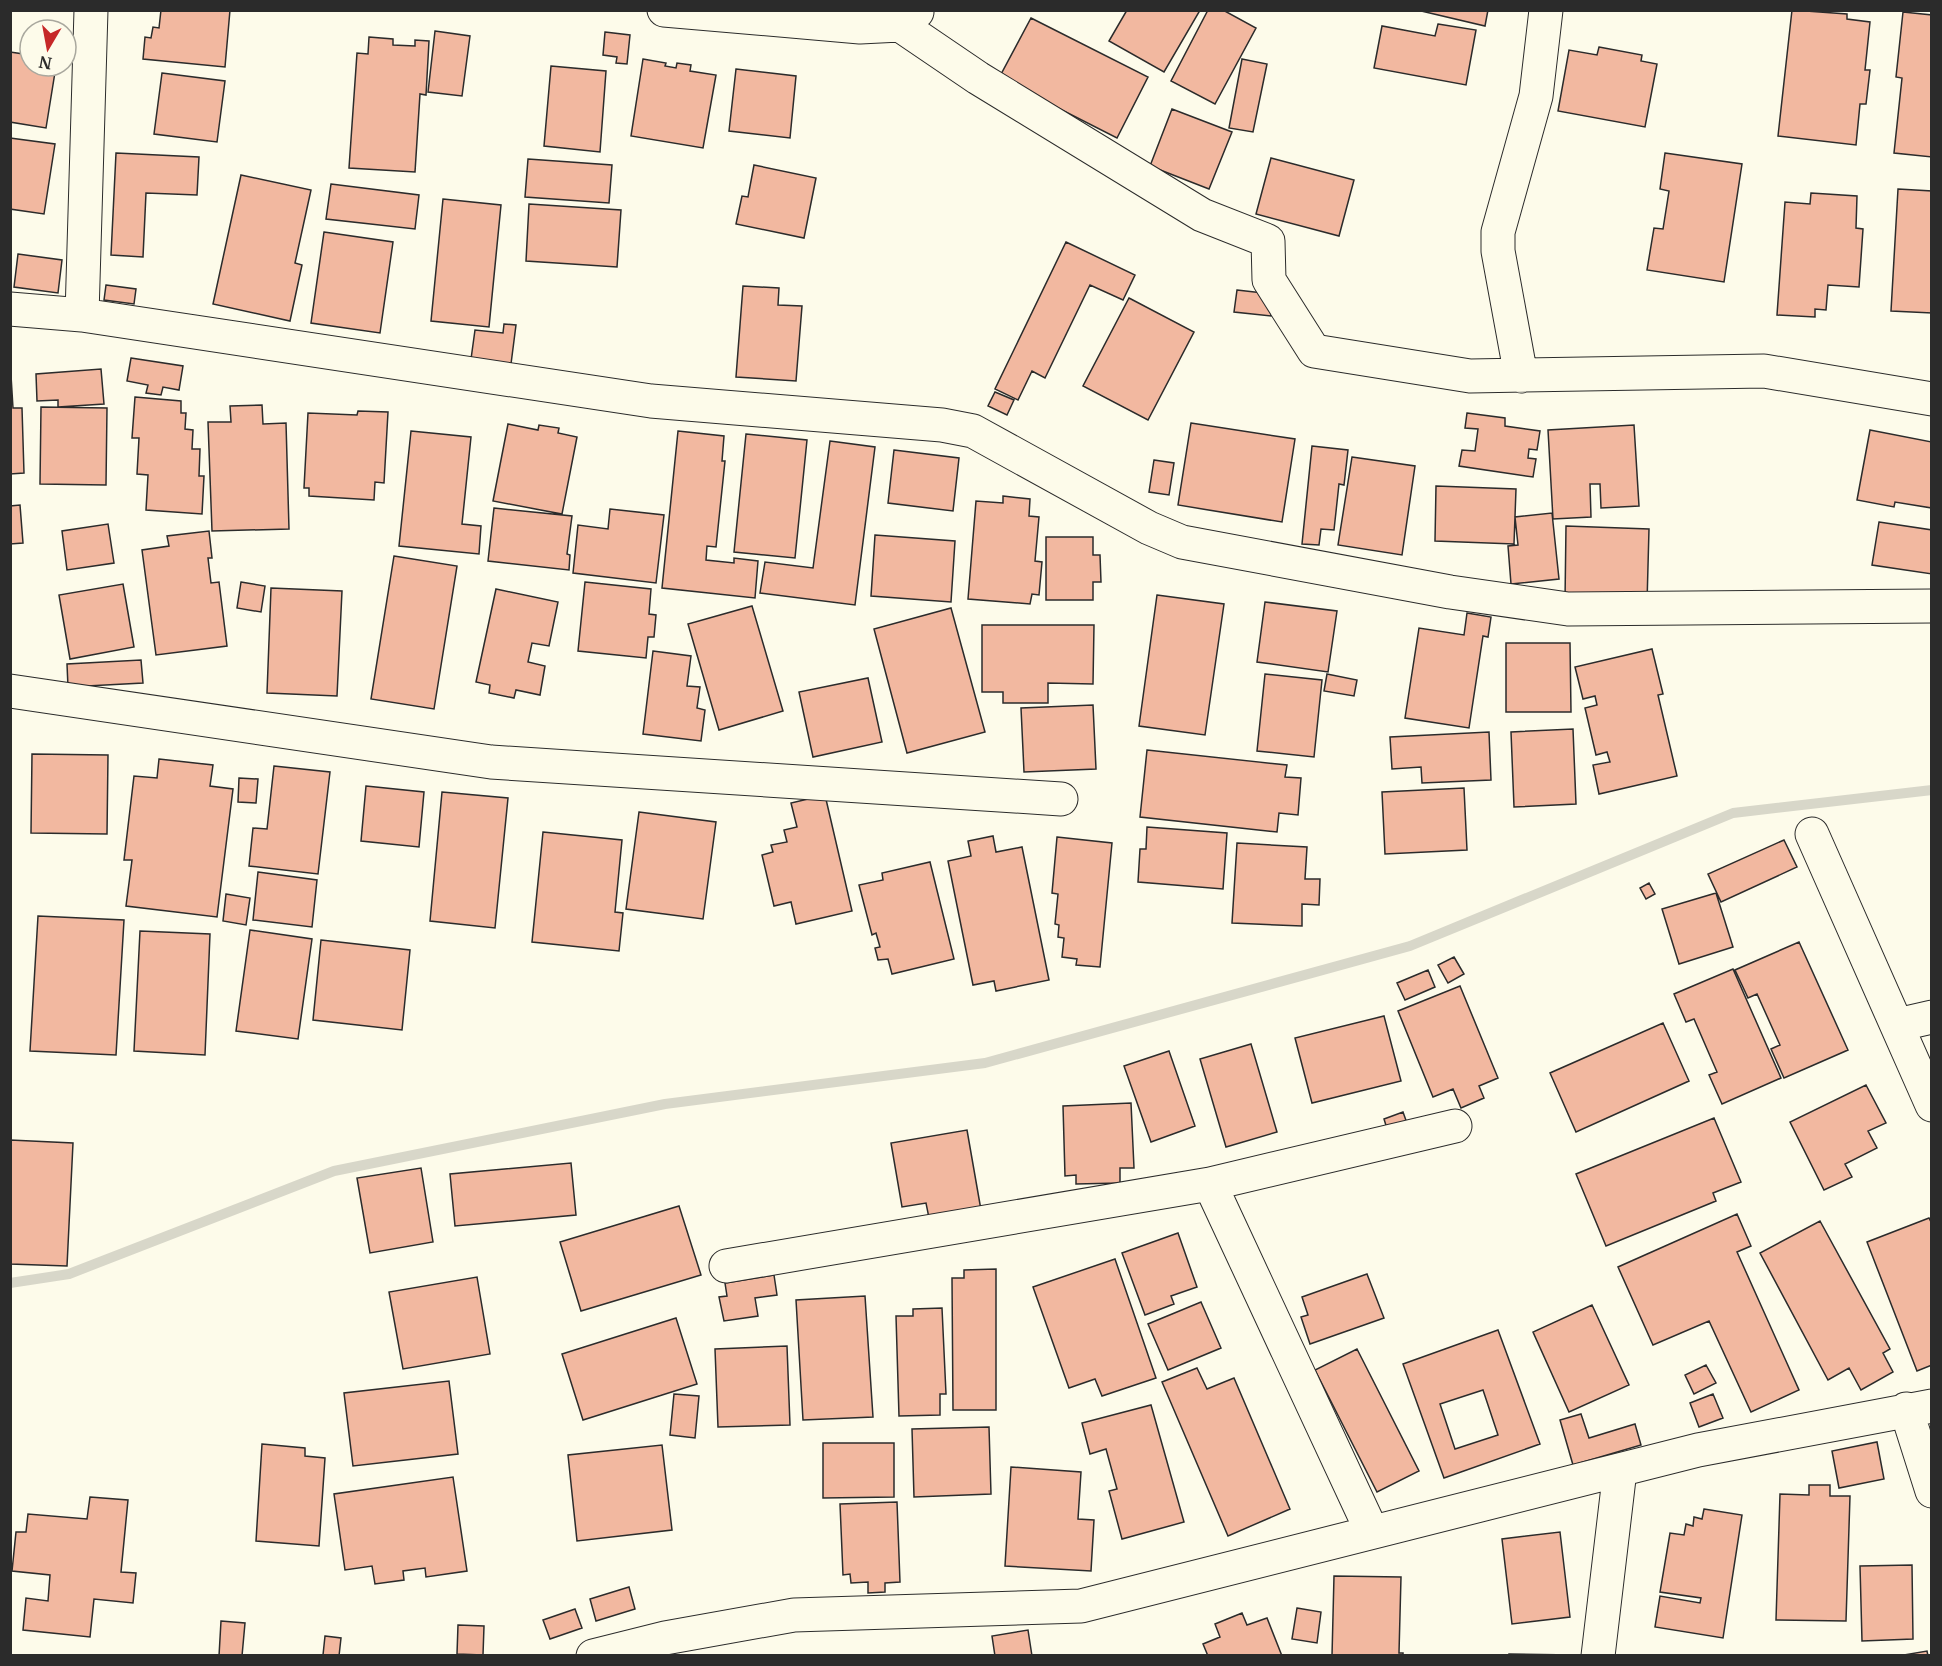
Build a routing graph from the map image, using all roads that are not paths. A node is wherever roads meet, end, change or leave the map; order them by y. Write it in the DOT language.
graph roads {
  1 [pos="91,10"];
  2 [pos="664,10"];
  3 [pos="1546,10"];
  4 [pos="909,18"];
  5 [pos="10,309"];
  6 [pos="82,315"];
  7 [pos="1521,376"];
  8 [pos="1932,399"];
  9 [pos="1932,606"];
  10 [pos="10,691"];
  11 [pos="1061,799"];
  12 [pos="1812,834"];
  13 [pos="1932,1017"];
  14 [pos="1897,1025"];
  15 [pos="1932,1105"];
  16 [pos="1455,1126"];
  17 [pos="1210,1184"];
  18 [pos="726,1266"];
  19 [pos="1919,1408"];
  20 [pos="1620,1470"];
  21 [pos="1932,1491"];
  22 [pos="1372,1532"];
  23 [pos="664,1647"];
  24 [pos="593,1656"];
  25 [pos="1598,1656"];
  1 -- 6 [label="street"];
  2 -- 4 [label="street"];
  3 -- 7 [label="street"];
  4 -- 7 [label="street"];
  5 -- 6 [label="street"];
  6 -- 9 [label="street"];
  7 -- 8 [label="street"];
  10 -- 11 [label="street"];
  12 -- 14 [label="street"];
  13 -- 14 [label="street"];
  14 -- 15 [label="street"];
  16 -- 17 [label="street"];
  17 -- 18 [label="street"];
  17 -- 22 [label="street"];
  19 -- 20 [label="street"];
  19 -- 21 [label="street"];
  20 -- 22 [label="street"];
  20 -- 25 [label="street"];
  22 -- 23 [label="street"];
  23 -- 24 [label="street"];
}
